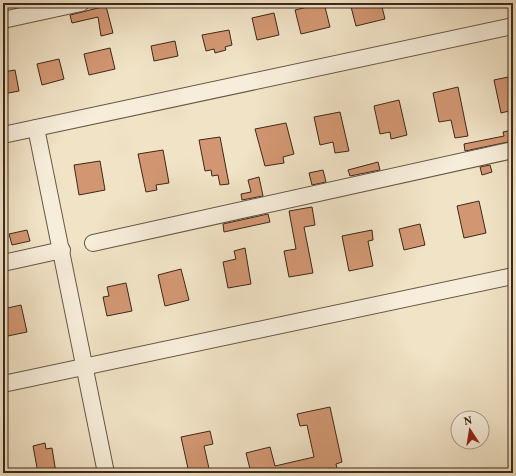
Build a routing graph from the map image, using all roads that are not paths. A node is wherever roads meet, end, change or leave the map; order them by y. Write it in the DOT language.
graph roads {
  1 [pos="81,3"];
  2 [pos="3,20"];
  3 [pos="513,26"];
  4 [pos="36,128"];
  5 [pos="3,135"];
  6 [pos="513,150"];
  7 [pos="93,243"];
  8 [pos="62,250"];
  9 [pos="3,263"];
  10 [pos="513,276"];
  11 [pos="84,367"];
  12 [pos="3,384"];
  13 [pos="106,473"];
  1 -- 2 [label="street"];
  3 -- 4 [label="street"];
  4 -- 5 [label="street"];
  4 -- 8 [label="street"];
  6 -- 7 [label="street"];
  8 -- 9 [label="street"];
  8 -- 11 [label="street"];
  10 -- 11 [label="street"];
  11 -- 12 [label="street"];
  11 -- 13 [label="street"];
}
